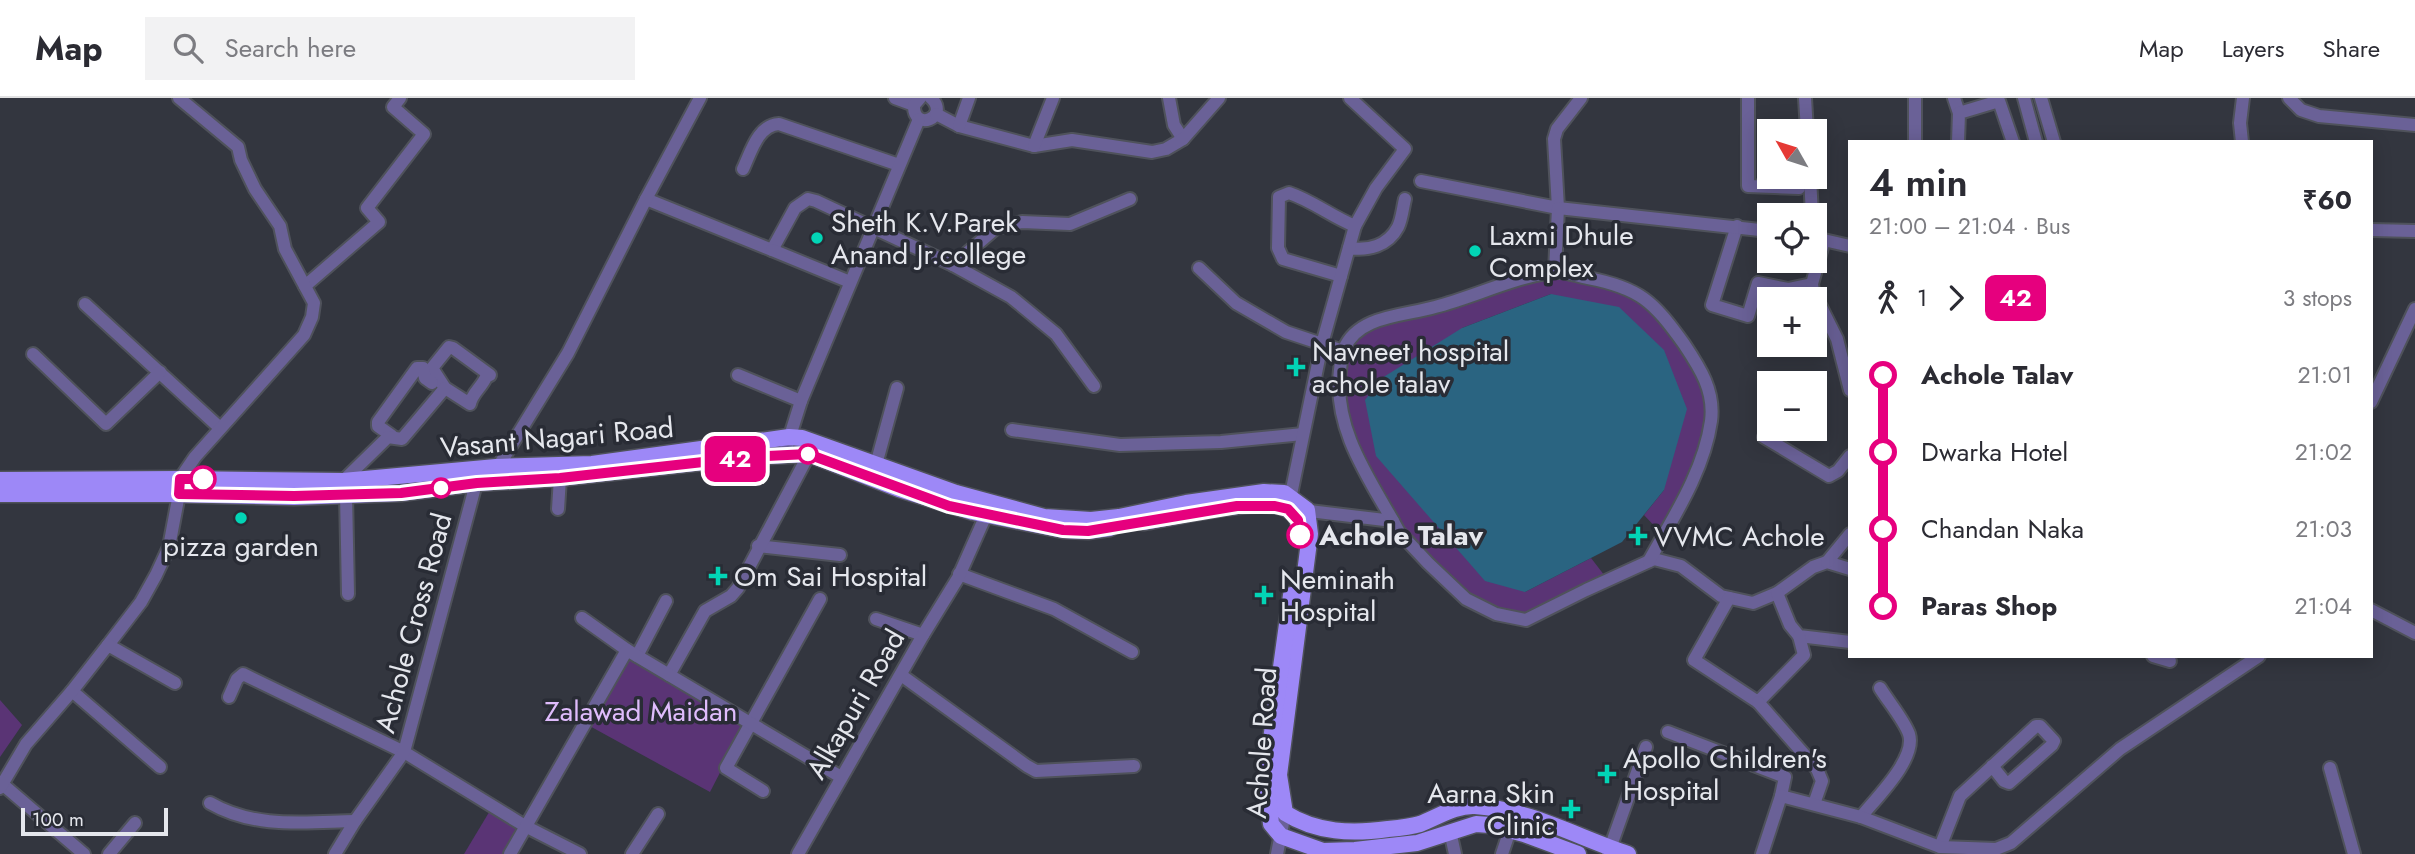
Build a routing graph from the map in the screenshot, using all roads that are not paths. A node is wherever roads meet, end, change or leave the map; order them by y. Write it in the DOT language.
graph roads {
  1 [pos="179,98"];
  2 [pos="400,98"];
  3 [pos="700,98"];
  4 [pos="895,98"];
  5 [pos="931,98"];
  6 [pos="969,98"];
  7 [pos="1053,98"];
  8 [pos="1169,98"];
  9 [pos="1219,98"];
  10 [pos="1350,98"];
  11 [pos="1581,98"];
  12 [pos="1748,98"];
  13 [pos="1805,98"];
  14 [pos="1915,98"];
  15 [pos="1954,98"];
  16 [pos="2024,98"];
  17 [pos="2041,98"];
  18 [pos="2243,98"];
  19 [pos="2289,98"];
  20 [pos="917,101"];
  21 [pos="1959,113"];
  22 [pos="936,114"];
  23 [pos="919,119"];
  24 [pos="1806,119"];
  25 [pos="2415,125"];
  26 [pos="959,126"];
  27 [pos="1183,139"];
  28 [pos="1915,140"];
  29 [pos="1958,140"];
  30 [pos="2012,140"];
  31 [pos="2035,140"];
  32 [pos="2053,140"];
  33 [pos="2242,140"];
  34 [pos="1034,146"];
  35 [pos="899,165"];
  36 [pos="743,169"];
  37 [pos="1421,181"];
  38 [pos="1757,186"];
  39 [pos="646,199"];
  40 [pos="1130,199"];
  41 [pos="1405,199"];
  42 [pos="1558,208"];
  43 [pos="1355,226"];
  44 [pos="1737,226"];
  45 [pos="1757,229"];
  46 [pos="872,230"];
  47 [pos="2373,230"];
  48 [pos="2415,231"];
  49 [pos="1827,241"];
  50 [pos="1848,246"];
  51 [pos="1349,248"];
  52 [pos="772,250"];
  53 [pos="953,265"];
  54 [pos="1199,268"];
  55 [pos="1555,271"];
  56 [pos="1814,273"];
  57 [pos="1341,276"];
  58 [pos="850,282"];
  59 [pos="1812,285"];
  60 [pos="305,286"];
  61 [pos="85,304"];
  62 [pos="2415,309"];
  63 [pos="1322,344"];
  64 [pos="1343,351"];
  65 [pos="33,354"];
  66 [pos="159,372"];
  67 [pos="738,375"];
  68 [pos="1848,382"];
  69 [pos="432,383"];
  70 [pos="1094,386"];
  71 [pos="444,388"];
  72 [pos="897,388"];
  73 [pos="2373,398"];
  74 [pos="801,401"];
  75 [pos="220,428"];
  76 [pos="1012,429"];
  77 [pos="1303,434"];
  78 [pos="392,436"];
  79 [pos="789,437"];
  80 [pos="1769,441"];
  81 [pos="808,454"];
  82 [pos="784,455"];
  83 [pos="1848,458"];
  84 [pos="874,472"];
  85 [pos="486,476"];
  86 [pos="560,478"];
  87 [pos="0,480"];
  88 [pos="179,486"];
  89 [pos="344,488"];
  90 [pos="0,494"];
  91 [pos="1289,503"];
  92 [pos="558,509"];
  93 [pos="989,509"];
  94 [pos="1307,510"];
  95 [pos="1393,521"];
  96 [pos="1848,536"];
  97 [pos="758,547"];
  98 [pos="840,555"];
  99 [pos="1649,561"];
  100 [pos="1827,562"];
  101 [pos="1848,568"];
  102 [pos="959,574"];
  103 [pos="1777,593"];
  104 [pos="348,594"];
  105 [pos="1729,598"];
  106 [pos="820,599"];
  107 [pos="666,601"];
  108 [pos="2373,611"];
  109 [pos="582,618"];
  110 [pos="876,619"];
  111 [pos="2415,633"];
  112 [pos="923,635"];
  113 [pos="1799,636"];
  114 [pos="1848,642"];
  115 [pos="108,645"];
  116 [pos="1132,652"];
  117 [pos="632,653"];
  118 [pos="2160,658"];
  119 [pos="2256,658"];
  120 [pos="2170,661"];
  121 [pos="669,675"];
  122 [pos="901,675"];
  123 [pos="175,683"];
  124 [pos="1880,688"];
  125 [pos="72,691"];
  126 [pos="229,697"];
  127 [pos="1758,702"];
  128 [pos="749,724"];
  129 [pos="1668,732"];
  130 [pos="1646,747"];
  131 [pos="404,752"];
  132 [pos="1133,766"];
  133 [pos="1992,766"];
  134 [pos="160,767"];
  135 [pos="2330,768"];
  136 [pos="841,777"];
  137 [pos="1,785"];
  138 [pos="763,791"];
  139 [pos="1780,796"];
  140 [pos="210,803"];
  141 [pos="1814,804"];
  142 [pos="1285,813"];
  143 [pos="658,814"];
  144 [pos="1861,817"];
  145 [pos="355,821"];
  146 [pos="135,823"];
  147 [pos="525,825"];
  148 [pos="1276,830"];
  149 [pos="1510,830"];
  150 [pos="1450,831"];
  151 [pos="1940,847"];
  152 [pos="1609,851"];
  153 [pos="1324,852"];
  154 [pos="83,854"];
  155 [pos="109,854"];
  156 [pos="335,854"];
  157 [pos="509,854"];
  158 [pos="580,854"];
  159 [pos="632,854"];
  160 [pos="798,854"];
  161 [pos="1277,854"];
  162 [pos="1455,854"];
  163 [pos="1502,854"];
  164 [pos="1578,854"];
  165 [pos="1628,854"];
  166 [pos="1762,854"];
  167 [pos="2354,854"];
  1 -- 60 [label="street"];
  2 -- 60 [label="street"];
  3 -- 39 [label="street, Achole Cross Road"];
  4 -- 20 [label="street"];
  5 -- 22 [label="street"];
  6 -- 26 [label="street"];
  7 -- 34 [label="street"];
  8 -- 27 [label="street"];
  9 -- 27 [label="street"];
  10 -- 43 [label="street"];
  11 -- 42 [label="street"];
  12 -- 38 [label="street"];
  13 -- 24 [label="street"];
  14 -- 28 [label="street"];
  15 -- 21 [label="street"];
  16 -- 31 [label="street"];
  17 -- 32 [label="street"];
  18 -- 33 [label="street"];
  19 -- 25 [label="street"];
  20 -- 23 [label="street"];
  21 -- 29 [label="street"];
  21 -- 30 [label="street"];
  22 -- 23 [label="street"];
  22 -- 26 [label="street"];
  23 -- 35 [label="street"];
  26 -- 34 [label="street"];
  27 -- 34 [label="street"];
  35 -- 36 [label="street"];
  35 -- 46 [label="street"];
  37 -- 42 [label="street"];
  39 -- 52 [label="street"];
  39 -- 85 [label="street, Achole Cross Road"];
  40 -- 53 [label="street"];
  41 -- 51 [label="street"];
  42 -- 44 [label="street"];
  42 -- 55 [label="street"];
  43 -- 51 [label="street"];
  43 -- 57 [label="street"];
  44 -- 45 [label="street"];
  44 -- 59 [label="street"];
  46 -- 52 [label="street"];
  46 -- 53 [label="street"];
  46 -- 58 [label="street"];
  47 -- 48 [label="street"];
  49 -- 50 [label="street"];
  51 -- 57 [label="street"];
  52 -- 58 [label="street"];
  53 -- 70 [label="street"];
  54 -- 63 [label="street"];
  55 -- 64 [label="street"];
  55 -- 99 [label="street"];
  56 -- 59 [label="street"];
  57 -- 63 [label="street"];
  58 -- 74 [label="street"];
  59 -- 68 [label="street"];
  60 -- 75 [label="street"];
  61 -- 66 [label="street"];
  62 -- 73 [label="street"];
  63 -- 64 [label="street"];
  63 -- 77 [label="street"];
  64 -- 95 [label="street"];
  65 -- 66 [label="street"];
  66 -- 75 [label="street"];
  67 -- 74 [label="street"];
  69 -- 78 [label="street"];
  71 -- 71 [label="street"];
  71 -- 78 [label="street"];
  72 -- 84 [label="street"];
  74 -- 79 [label="street"];
  75 -- 88 [label="street"];
  76 -- 77 [label="street"];
  77 -- 91 [label="street"];
  78 -- 89 [label="street"];
  79 -- 82 [label="street"];
  79 -- 84 [label="main road, Vasant Nagari Road"];
  79 -- 85 [label="main road, Vasant Nagari Road"];
  80 -- 83 [label="street"];
  81 -- 82 [label="main road, Vasant Nagari Road"];
  81 -- 84 [label="main road, Vasant Nagari Road"];
  81 -- 97 [label="street"];
  82 -- 86 [label="main road, Vasant Nagari Road"];
  84 -- 93 [label="main road, Vasant Nagari Road"];
  85 -- 86 [label="main road, Vasant Nagari Road"];
  85 -- 89 [label="main road, Vasant Nagari Road"];
  85 -- 131 [label="street, Achole Cross Road"];
  86 -- 92 [label="street"];
  87 -- 88 [label="main road, Vasant Nagari Road"];
  88 -- 89 [label="main road, Vasant Nagari Road"];
  88 -- 90 [label="main road, Vasant Nagari Road"];
  88 -- 115 [label="street"];
  89 -- 104 [label="street"];
  91 -- 93 [label="main road, Vasant Nagari Road"];
  91 -- 94 [label="main road"];
  91 -- 148 [label="main road, Achole Road"];
  93 -- 102 [label="street, Alkapuri Road"];
  94 -- 95 [label="street"];
  94 -- 142 [label="main road, Achole Road"];
  95 -- 99 [label="street"];
  96 -- 100 [label="street"];
  97 -- 98 [label="street"];
  97 -- 121 [label="street"];
  99 -- 105 [label="street"];
  100 -- 101 [label="street"];
  100 -- 103 [label="street"];
  102 -- 112 [label="street, Alkapuri Road"];
  102 -- 116 [label="street"];
  103 -- 105 [label="street"];
  103 -- 113 [label="street"];
  105 -- 127 [label="street"];
  106 -- 128 [label="street"];
  107 -- 117 [label="street"];
  108 -- 111 [label="street"];
  109 -- 117 [label="street"];
  110 -- 112 [label="street"];
  112 -- 122 [label="street, Alkapuri Road"];
  113 -- 114 [label="street"];
  113 -- 127 [label="street"];
  115 -- 123 [label="street"];
  115 -- 125 [label="street"];
  117 -- 121 [label="street"];
  117 -- 147 [label="street"];
  118 -- 120 [label="street"];
  119 -- 151 [label="street"];
  121 -- 128 [label="street"];
  122 -- 132 [label="street"];
  122 -- 136 [label="street, Alkapuri Road"];
  124 -- 144 [label="street"];
  125 -- 134 [label="street"];
  125 -- 137 [label="street"];
  126 -- 131 [label="street"];
  127 -- 141 [label="street"];
  128 -- 136 [label="street"];
  128 -- 138 [label="street"];
  129 -- 139 [label="street"];
  130 -- 152 [label="street"];
  131 -- 145 [label="street, Achole Cross Road"];
  131 -- 147 [label="street"];
  133 -- 133 [label="street"];
  133 -- 151 [label="street"];
  135 -- 167 [label="street"];
  136 -- 160 [label="street, Alkapuri Road"];
  137 -- 154 [label="street"];
  139 -- 141 [label="street"];
  139 -- 166 [label="street"];
  140 -- 145 [label="street"];
  141 -- 144 [label="street"];
  142 -- 148 [label="street, Achole Road"];
  142 -- 152 [label="main road"];
  143 -- 159 [label="street"];
  144 -- 151 [label="street"];
  145 -- 156 [label="street, Achole Cross Road"];
  146 -- 155 [label="street"];
  147 -- 157 [label="street"];
  147 -- 158 [label="street"];
  148 -- 153 [label="main road"];
  148 -- 161 [label="street, Achole Road"];
  149 -- 150 [label="main road"];
  149 -- 163 [label="street"];
  149 -- 164 [label="main road"];
  150 -- 153 [label="main road"];
  150 -- 162 [label="street"];
  152 -- 165 [label="main road"];
}
